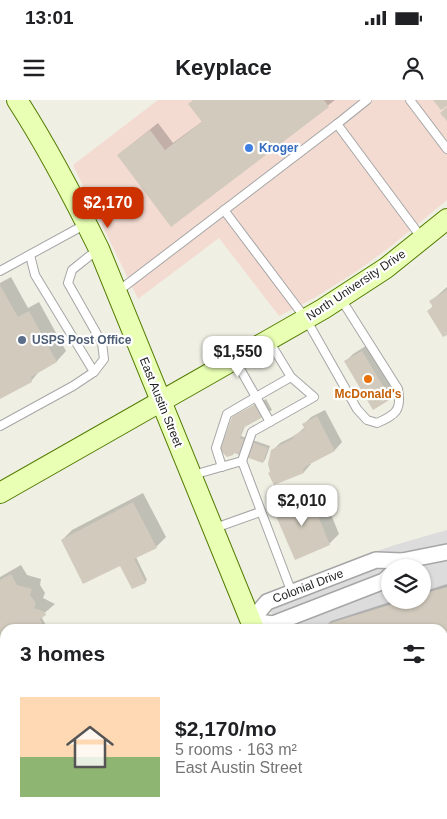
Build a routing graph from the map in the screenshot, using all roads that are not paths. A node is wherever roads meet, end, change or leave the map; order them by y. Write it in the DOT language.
graph roads {
  1 [pos="17,100"];
  2 [pos="367,100"];
  3 [pos="410,100"];
  4 [pos="337,124"];
  5 [pos="447,150"];
  6 [pos="224,210"];
  7 [pos="447,219"];
  8 [pos="86,224"];
  9 [pos="423,239"];
  10 [pos="99,249"];
  11 [pos="30,254"];
  12 [pos="0,271"];
  13 [pos="117,292"];
  14 [pos="340,298"];
  15 [pos="306,319"];
  16 [pos="269,340"];
  17 [pos="235,360"];
  18 [pos="94,372"];
  19 [pos="291,378"];
  20 [pos="256,397"];
  21 [pos="160,402"];
  22 [pos="270,422"];
  23 [pos="0,426"];
  24 [pos="242,461"];
  25 [pos="222,467"];
  26 [pos="191,476"];
  27 [pos="1,491"];
  28 [pos="260,512"];
  29 [pos="213,529"];
  30 [pos="447,552"];
  31 [pos="419,559"];
  32 [pos="381,561"];
  33 [pos="381,582"];
  34 [pos="292,593"];
  35 [pos="252,624"];
  36 [pos="253,624"];
  37 [pos="273,624"];
  1 -- 8 [label="main road, East Austin Street"];
  2 -- 4 [label="lane"];
  3 -- 5 [label="lane"];
  4 -- 6 [label="lane"];
  4 -- 9 [label="lane"];
  6 -- 13 [label="lane"];
  6 -- 15 [label="lane"];
  7 -- 9 [label="main road, North University Drive"];
  8 -- 10 [label="main road, East Austin Street"];
  8 -- 11 [label="lane"];
  9 -- 14 [label="main road, North University Drive"];
  10 -- 13 [label="main road, East Austin Street"];
  10 -- 18 [label="lane"];
  11 -- 12 [label="lane"];
  11 -- 18 [label="lane"];
  13 -- 21 [label="main road, East Austin Street"];
  14 -- 15 [label="main road, North University Drive"];
  14 -- 15 [label="lane"];
  15 -- 16 [label="main road, North University Drive"];
  16 -- 17 [label="main road, North University Drive"];
  16 -- 19 [label="lane"];
  17 -- 20 [label="lane"];
  17 -- 21 [label="main road, North University Drive"];
  18 -- 23 [label="lane"];
  19 -- 20 [label="lane"];
  19 -- 22 [label="lane"];
  20 -- 22 [label="lane"];
  20 -- 25 [label="lane"];
  21 -- 26 [label="main road, East Austin Street"];
  21 -- 27 [label="main road, North University Drive"];
  22 -- 24 [label="lane"];
  24 -- 25 [label="lane"];
  24 -- 28 [label="lane"];
  25 -- 26 [label="lane"];
  26 -- 29 [label="main road, East Austin Street"];
  28 -- 29 [label="lane"];
  28 -- 34 [label="lane"];
  29 -- 35 [label="main road, East Austin Street"];
  30 -- 31 [label="street, Colonial Drive"];
  32 -- 34 [label="street, Colonial Drive"];
  33 -- 37 [label="street, Colonial Drive"];
  34 -- 36 [label="street, Colonial Drive"];
}
